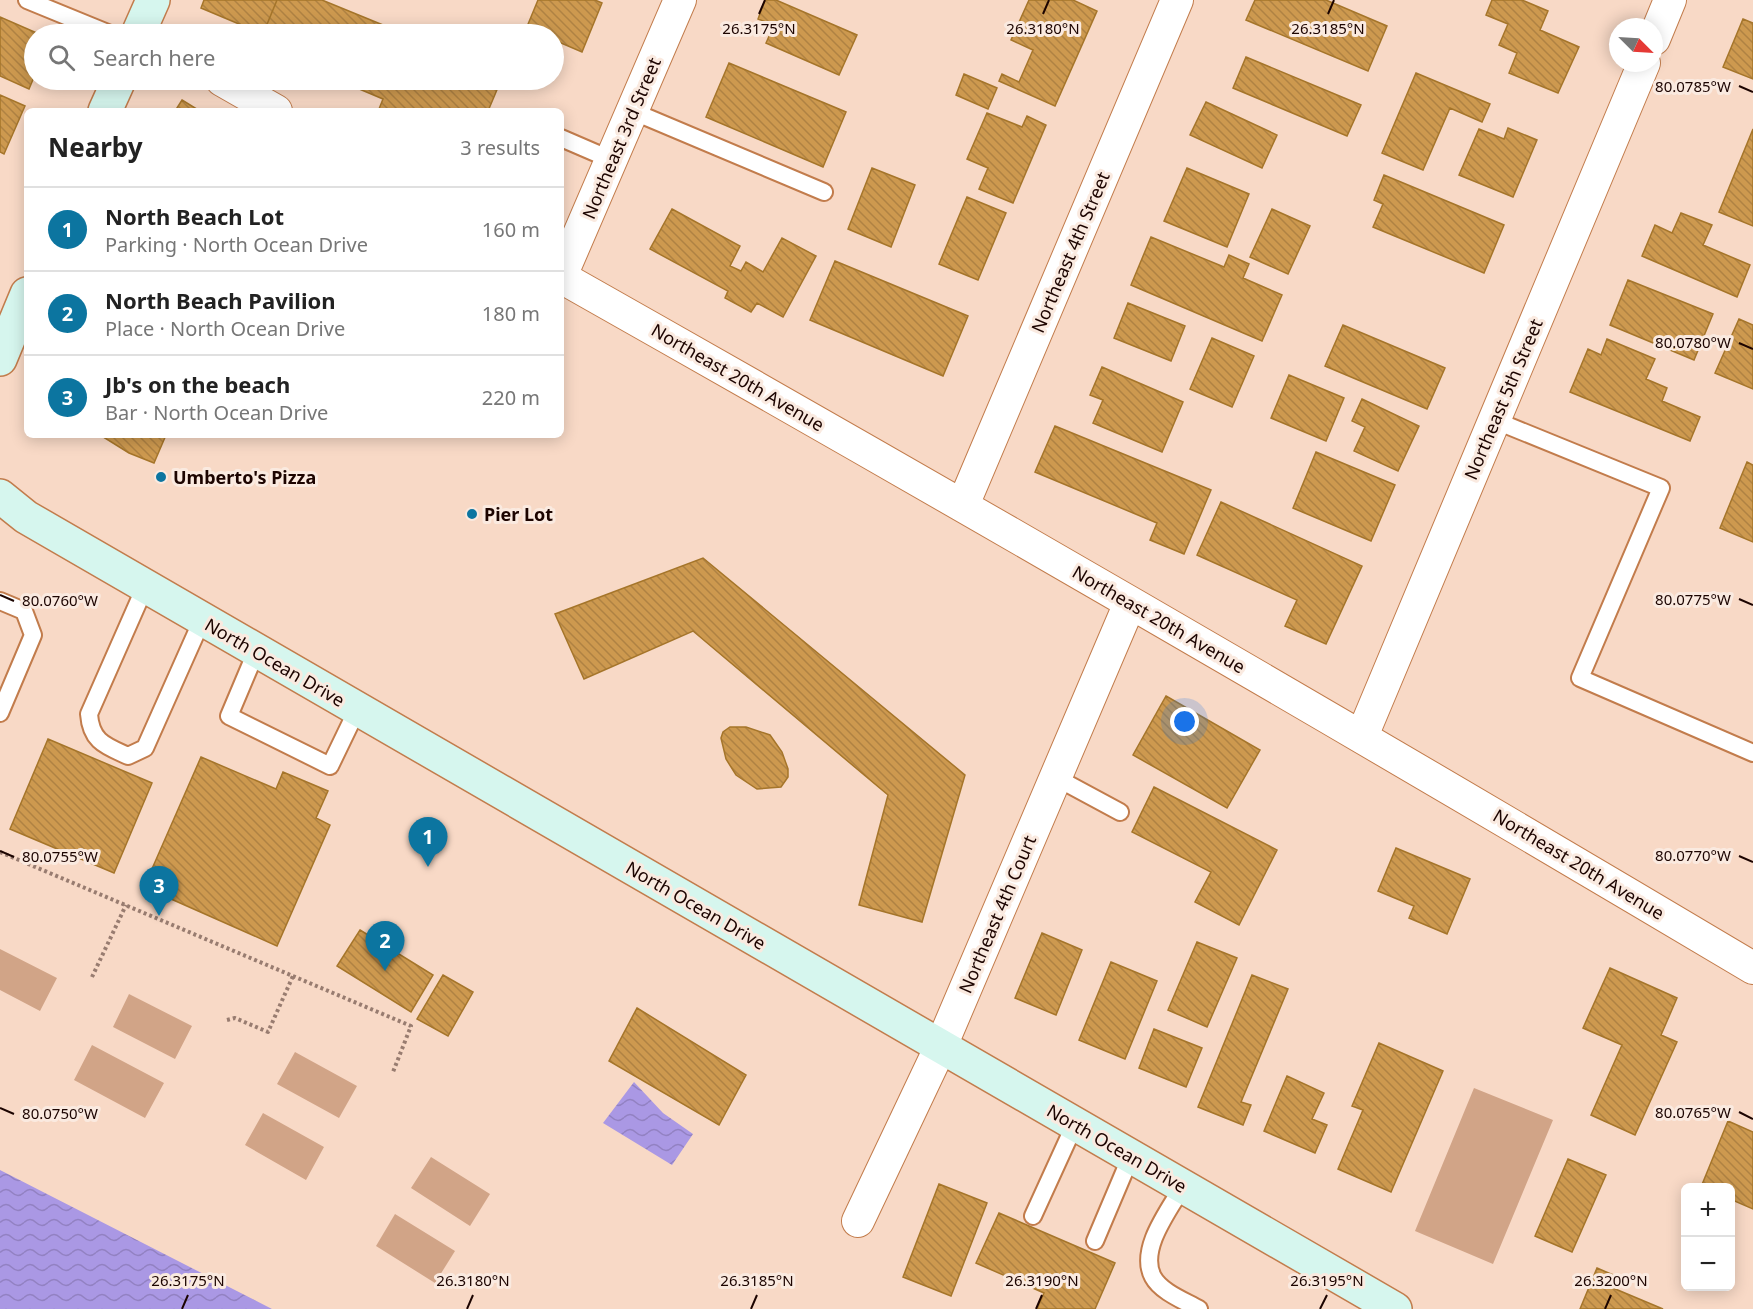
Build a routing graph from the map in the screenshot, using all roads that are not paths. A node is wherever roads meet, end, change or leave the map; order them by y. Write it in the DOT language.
graph roads {
  1 [pos="27,0"];
  2 [pos="153,0"];
  3 [pos="680,0"];
  4 [pos="1177,0"];
  5 [pos="1670,0"];
  6 [pos="1663,18"];
  7 [pos="102,24"];
  8 [pos="139,24"];
  9 [pos="1640,72"];
  10 [pos="114,90"];
  11 [pos="239,90"];
  12 [pos="106,108"];
  13 [pos="271,108"];
  14 [pos="632,111"];
  15 [pos="564,139"];
  16 [pos="612,160"];
  17 [pos="824,192"];
  18 [pos="564,269"];
  19 [pos="564,278"];
  20 [pos="24,301"];
  21 [pos="0,359"];
  22 [pos="1494,420"];
  23 [pos="0,496"];
  24 [pos="963,505"];
  25 [pos="145,587"];
  26 [pos="0,601"];
  27 [pos="1130,603"];
  28 [pos="202,620"];
  29 [pos="256,652"];
  30 [pos="357,710"];
  31 [pos="0,712"];
  32 [pos="1362,736"];
  33 [pos="1753,753"];
  34 [pos="1055,777"];
  35 [pos="1120,812"];
  36 [pos="1753,968"];
  37 [pos="941,1046"];
  38 [pos="1075,1124"];
  39 [pos="1131,1156"];
  40 [pos="1183,1186"];
  41 [pos="1033,1216"];
  42 [pos="858,1221"];
  43 [pos="1095,1241"];
  44 [pos="1199,1309"];
  45 [pos="1395,1309"];
  1 -- 7 [label="lane"];
  2 -- 8 [label="main road"];
  3 -- 14 [label="street, Northeast 3rd Street"];
  4 -- 24 [label="street, Northeast 4th Street"];
  5 -- 6 [label="street"];
  9 -- 22 [label="street, Northeast 5th Street"];
  10 -- 12 [label="main road"];
  11 -- 13 [label="street"];
  14 -- 16 [label="street, Northeast 3rd Street"];
  14 -- 17 [label="lane"];
  15 -- 16 [label="lane"];
  16 -- 18 [label="street, Northeast 3rd Street"];
  19 -- 24 [label="street, Northeast 20th Avenue"];
  20 -- 21 [label="main road"];
  22 -- 32 [label="street, Northeast 5th Street"];
  22 -- 33 [label="lane"];
  23 -- 25 [label="main road, North Ocean Drive"];
  24 -- 27 [label="street, Northeast 20th Avenue"];
  25 -- 28 [label="main road, North Ocean Drive"];
  25 -- 28 [label="lane"];
  26 -- 31 [label="lane"];
  27 -- 32 [label="street, Northeast 20th Avenue"];
  27 -- 34 [label="street, Northeast 4th Court"];
  28 -- 29 [label="main road, North Ocean Drive"];
  29 -- 30 [label="main road, North Ocean Drive"];
  29 -- 30 [label="lane"];
  30 -- 37 [label="main road, North Ocean Drive"];
  32 -- 36 [label="street, Northeast 20th Avenue"];
  34 -- 35 [label="lane"];
  34 -- 37 [label="street, Northeast 4th Court"];
  37 -- 38 [label="main road, North Ocean Drive"];
  37 -- 42 [label="street, Northeast 4th Court"];
  38 -- 39 [label="main road, North Ocean Drive"];
  38 -- 41 [label="lane"];
  39 -- 40 [label="main road, North Ocean Drive"];
  39 -- 43 [label="lane"];
  40 -- 44 [label="lane"];
  40 -- 45 [label="main road, North Ocean Drive"];
}
